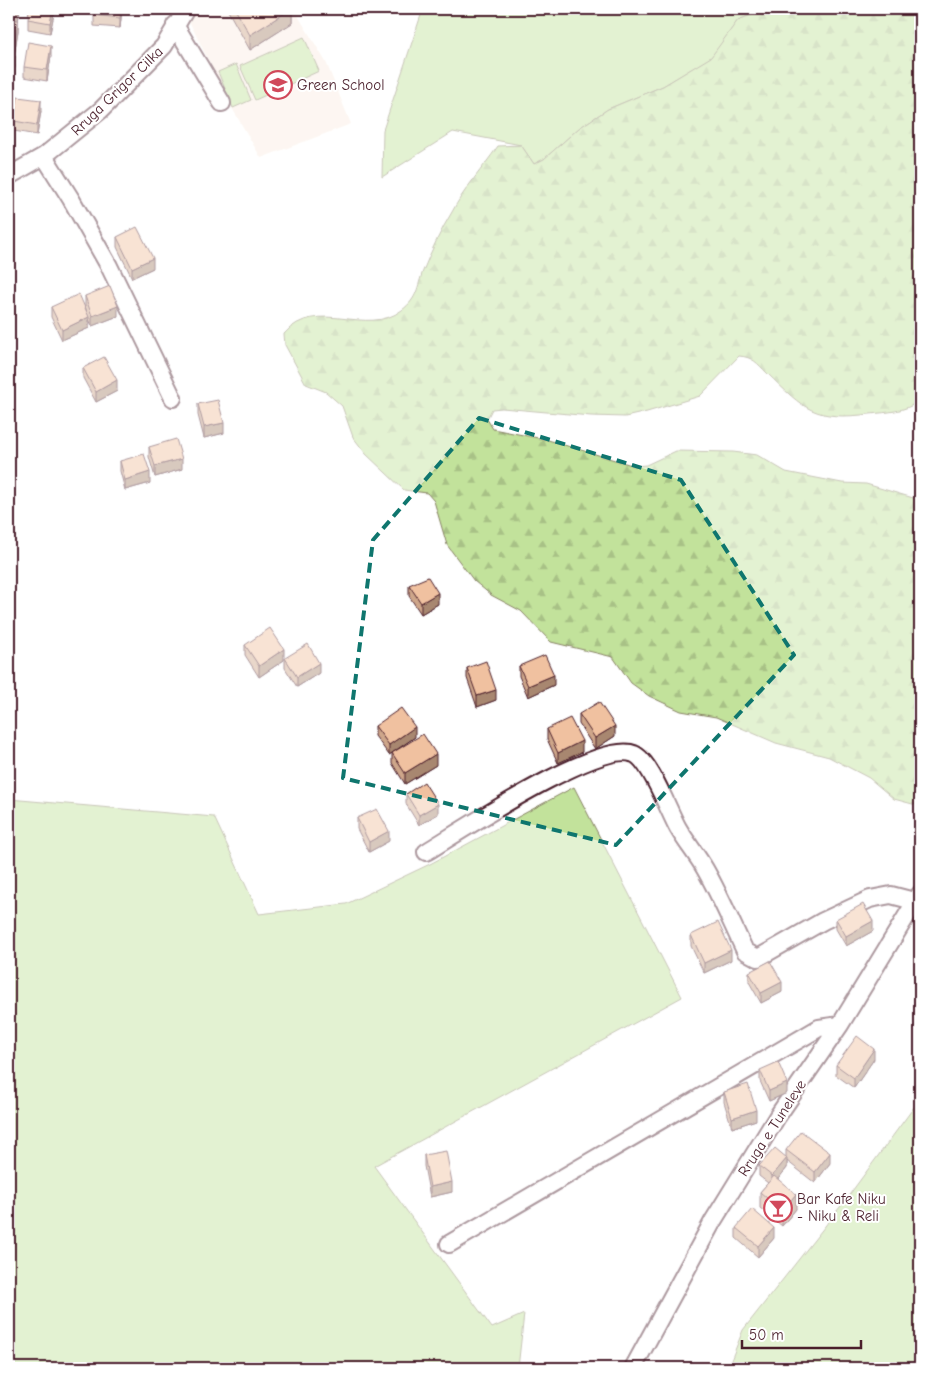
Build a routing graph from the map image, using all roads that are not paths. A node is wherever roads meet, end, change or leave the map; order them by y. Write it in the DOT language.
graph roads {
  1 [pos="186,9"];
  2 [pos="176,25"];
  3 [pos="222,103"];
  4 [pos="44,156"];
  5 [pos="9,176"];
  6 [pos="172,398"];
  7 [pos="426,852"];
  8 [pos="917,897"];
  9 [pos="840,1026"];
  10 [pos="449,1244"];
  11 [pos="633,1368"];
  1 -- 2 [label="street, Rruga Grigor Cilka"];
  2 -- 3 [label="street"];
  2 -- 4 [label="street, Rruga Grigor Cilka"];
  4 -- 5 [label="street, Rruga Grigor Cilka"];
  4 -- 6 [label="street"];
  7 -- 8 [label="street"];
  8 -- 9 [label="street, Rruga e Tuneleve"];
  9 -- 10 [label="street"];
  9 -- 11 [label="street, Rruga e Tuneleve"];
}
